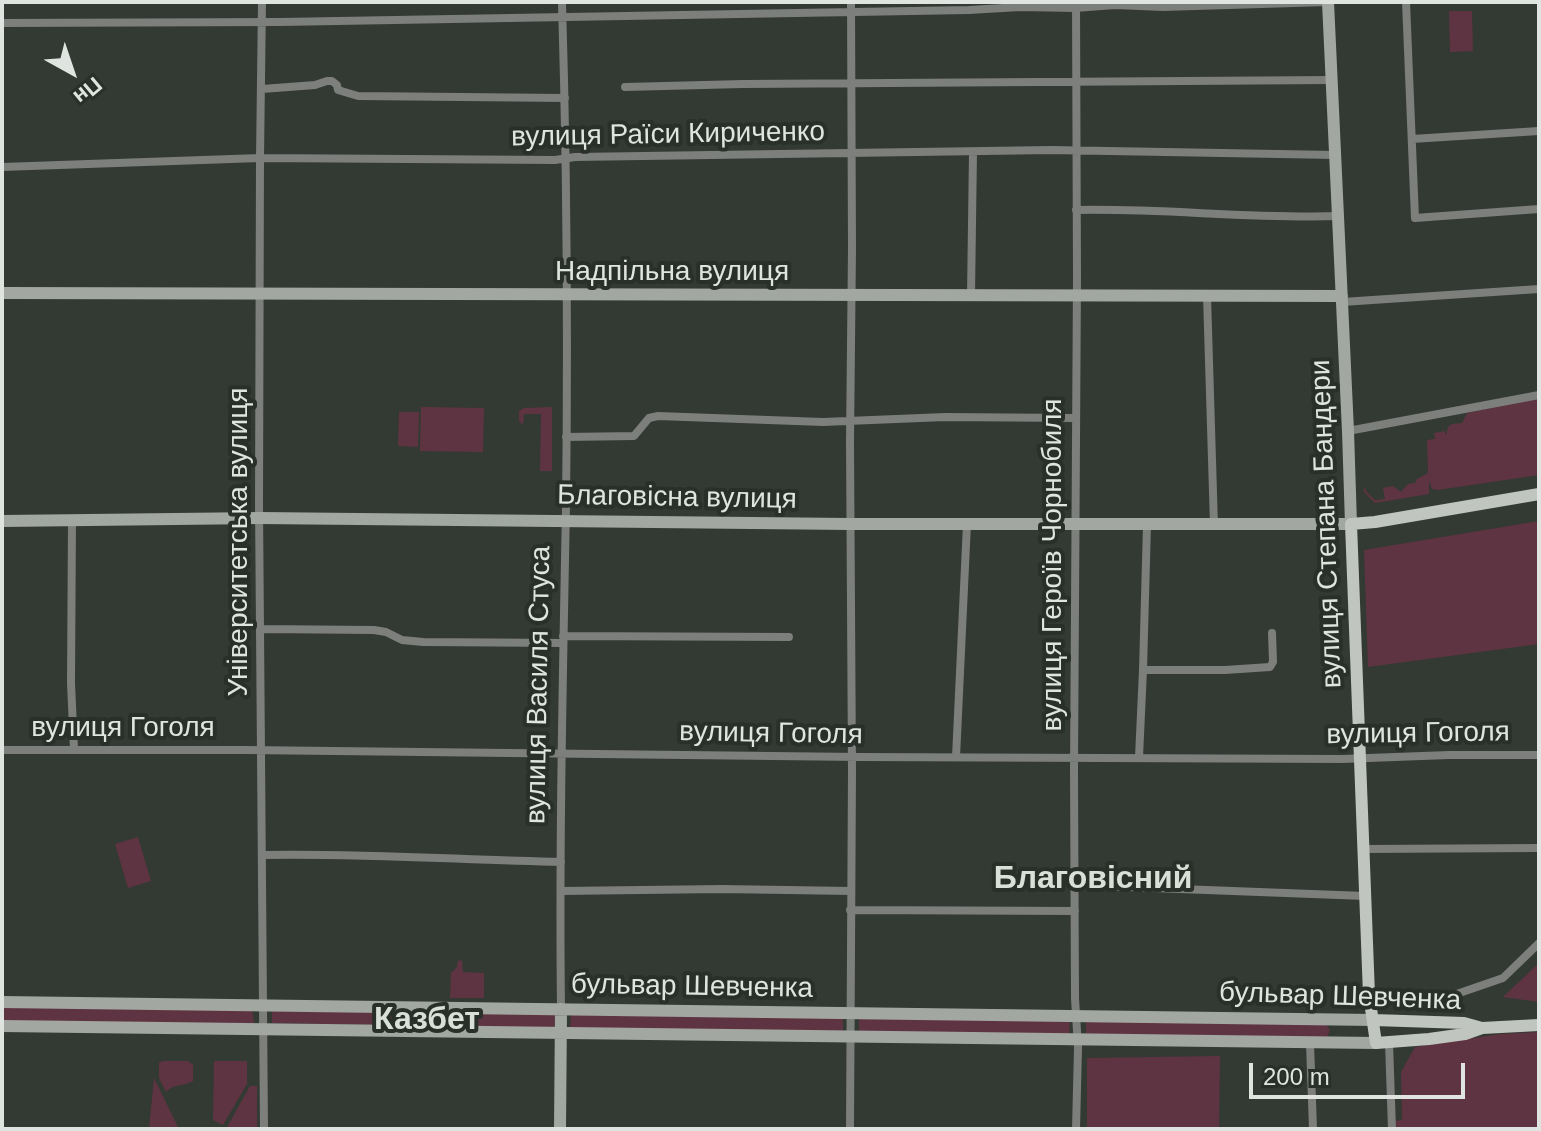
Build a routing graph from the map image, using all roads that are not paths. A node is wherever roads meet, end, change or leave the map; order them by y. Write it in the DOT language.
graph roads {
  1 [pos="262,2"];
  2 [pos="562,2"];
  3 [pos="1328,2"];
  4 [pos="1406,2"];
  5 [pos="1075,5"];
  6 [pos="851,7"];
  7 [pos="562,18"];
  8 [pos="262,21"];
  9 [pos="2,23"];
  10 [pos="1331,80"];
  11 [pos="1076,82"];
  12 [pos="852,84"];
  13 [pos="625,87"];
  14 [pos="262,89"];
  15 [pos="565,98"];
  16 [pos="1539,131"];
  17 [pos="1412,139"];
  18 [pos="1076,151"];
  19 [pos="973,152"];
  20 [pos="852,154"];
  21 [pos="1335,155"];
  22 [pos="260,158"];
  23 [pos="565,159"];
  24 [pos="2,167"];
  25 [pos="1539,209"];
  26 [pos="1076,210"];
  27 [pos="1338,216"];
  28 [pos="1539,289"];
  29 [pos="2,293"];
  30 [pos="260,295"];
  31 [pos="971,295"];
  32 [pos="1076,295"];
  33 [pos="566,296"];
  34 [pos="852,296"];
  35 [pos="1207,296"];
  36 [pos="1342,299"];
  37 [pos="1539,395"];
  38 [pos="1075,418"];
  39 [pos="850,421"];
  40 [pos="1348,431"];
  41 [pos="566,437"];
  42 [pos="1539,494"];
  43 [pos="260,518"];
  44 [pos="72,520"];
  45 [pos="566,520"];
  46 [pos="2,521"];
  47 [pos="850,524"];
  48 [pos="967,524"];
  49 [pos="1075,524"];
  50 [pos="1351,524"];
  51 [pos="1147,525"];
  52 [pos="1214,525"];
  53 [pos="261,629"];
  54 [pos="1272,633"];
  55 [pos="789,637"];
  56 [pos="563,639"];
  57 [pos="1143,670"];
  58 [pos="2,750"];
  59 [pos="74,750"];
  60 [pos="261,750"];
  61 [pos="561,753"];
  62 [pos="1539,755"];
  63 [pos="851,756"];
  64 [pos="956,757"];
  65 [pos="1074,757"];
  66 [pos="1139,757"];
  67 [pos="1360,759"];
  68 [pos="1539,848"];
  69 [pos="1363,849"];
  70 [pos="262,855"];
  71 [pos="561,862"];
  72 [pos="1074,885"];
  73 [pos="561,891"];
  74 [pos="851,891"];
  75 [pos="1365,896"];
  76 [pos="850,910"];
  77 [pos="1075,911"];
  78 [pos="1539,943"];
  79 [pos="2,1002"];
  80 [pos="263,1005"];
  81 [pos="1434,1007"];
  82 [pos="561,1009"];
  83 [pos="851,1013"];
  84 [pos="1076,1016"];
  85 [pos="1328,1019"];
  86 [pos="1374,1020"];
  87 [pos="1394,1021"];
  88 [pos="1539,1025"];
  89 [pos="2,1026"];
  90 [pos="1482,1028"];
  91 [pos="263,1030"];
  92 [pos="561,1034"];
  93 [pos="851,1037"];
  94 [pos="1077,1040"];
  95 [pos="1310,1043"];
  96 [pos="1387,1043"];
  97 [pos="1328,1044"];
  98 [pos="264,1129"];
  99 [pos="560,1129"];
  100 [pos="850,1129"];
  101 [pos="1076,1129"];
  102 [pos="1313,1129"];
  103 [pos="1392,1129"];
  1 -- 8 [label="street, Університетська вулиця"];
  2 -- 7 [label="street, вулиця Василя Стуса"];
  3 -- 5 [label="street"];
  3 -- 10 [label="main road, вулиця Степана Бандери"];
  4 -- 17 [label="street"];
  5 -- 6 [label="street"];
  5 -- 11 [label="street, вулиця Героїв Чорнобиля"];
  6 -- 7 [label="street"];
  6 -- 12 [label="street"];
  7 -- 8 [label="street"];
  7 -- 15 [label="street, вулиця Василя Стуса"];
  8 -- 9 [label="street"];
  8 -- 14 [label="street, Університетська вулиця"];
  10 -- 11 [label="street"];
  10 -- 21 [label="main road, вулиця Степана Бандери"];
  11 -- 12 [label="street"];
  11 -- 18 [label="street, вулиця Героїв Чорнобиля"];
  12 -- 13 [label="street"];
  12 -- 20 [label="street"];
  14 -- 15 [label="street"];
  14 -- 22 [label="street, Університетська вулиця"];
  15 -- 23 [label="street, вулиця Василя Стуса"];
  16 -- 17 [label="street"];
  17 -- 25 [label="street"];
  18 -- 19 [label="street, вулиця Раїси Кириченко"];
  18 -- 21 [label="street, вулиця Раїси Кириченко"];
  18 -- 26 [label="street, вулиця Героїв Чорнобиля"];
  19 -- 20 [label="street, вулиця Раїси Кириченко"];
  19 -- 31 [label="street"];
  20 -- 23 [label="street, вулиця Раїси Кириченко"];
  20 -- 34 [label="street"];
  21 -- 27 [label="main road, вулиця Степана Бандери"];
  22 -- 23 [label="street, вулиця Раїси Кириченко"];
  22 -- 24 [label="street, вулиця Раїси Кириченко"];
  22 -- 30 [label="street, Університетська вулиця"];
  23 -- 33 [label="street, вулиця Василя Стуса"];
  26 -- 27 [label="street"];
  26 -- 32 [label="street, вулиця Героїв Чорнобиля"];
  27 -- 36 [label="main road, вулиця Степана Бандери"];
  28 -- 36 [label="street, Надпільна вулиця"];
  29 -- 30 [label="main road, Надпільна вулиця"];
  30 -- 33 [label="main road, Надпільна вулиця"];
  30 -- 43 [label="street, Університетська вулиця"];
  31 -- 32 [label="main road, Надпільна вулиця"];
  31 -- 34 [label="main road, Надпільна вулиця"];
  32 -- 35 [label="main road, Надпільна вулиця"];
  32 -- 38 [label="street, вулиця Героїв Чорнобиля"];
  33 -- 34 [label="main road, Надпільна вулиця"];
  33 -- 41 [label="street, вулиця Василя Стуса"];
  34 -- 39 [label="street"];
  35 -- 36 [label="main road, Надпільна вулиця"];
  35 -- 52 [label="street"];
  36 -- 40 [label="main road, вулиця Степана Бандери"];
  37 -- 40 [label="street"];
  38 -- 39 [label="street"];
  38 -- 49 [label="street, вулиця Героїв Чорнобиля"];
  39 -- 41 [label="street"];
  39 -- 47 [label="street"];
  40 -- 50 [label="main road, вулиця Степана Бандери"];
  41 -- 45 [label="street, вулиця Василя Стуса"];
  42 -- 50 [label="main road"];
  43 -- 44 [label="main road, Благовісна вулиця"];
  43 -- 45 [label="main road, Благовісна вулиця"];
  43 -- 53 [label="street, Університетська вулиця"];
  44 -- 46 [label="main road, Благовісна вулиця"];
  44 -- 59 [label="street"];
  45 -- 47 [label="main road, Благовісна вулиця"];
  45 -- 56 [label="street, вулиця Василя Стуса"];
  47 -- 48 [label="main road, Благовісна вулиця"];
  47 -- 63 [label="street"];
  48 -- 49 [label="main road, Благовісна вулиця"];
  48 -- 64 [label="street"];
  49 -- 51 [label="main road, Благовісна вулиця"];
  49 -- 65 [label="street, вулиця Героїв Чорнобиля"];
  50 -- 52 [label="main road, Благовісна вулиця"];
  50 -- 67 [label="main road, вулиця Степана Бандери"];
  51 -- 52 [label="main road, Благовісна вулиця"];
  51 -- 57 [label="street"];
  53 -- 56 [label="street"];
  53 -- 60 [label="street, Університетська вулиця"];
  54 -- 57 [label="street"];
  55 -- 56 [label="street"];
  56 -- 61 [label="street, вулиця Василя Стуса"];
  57 -- 66 [label="street"];
  58 -- 59 [label="street, вулиця Гоголя"];
  59 -- 60 [label="street, вулиця Гоголя"];
  60 -- 61 [label="street, вулиця Гоголя"];
  60 -- 70 [label="street, Університетська вулиця"];
  61 -- 63 [label="street, вулиця Гоголя"];
  61 -- 71 [label="street, вулиця Василя Стуса"];
  62 -- 67 [label="street, вулиця Гоголя"];
  63 -- 64 [label="street, вулиця Гоголя"];
  63 -- 74 [label="street"];
  64 -- 65 [label="street, вулиця Гоголя"];
  65 -- 66 [label="street, вулиця Гоголя"];
  65 -- 72 [label="street, вулиця Героїв Чорнобиля"];
  66 -- 67 [label="street, вулиця Гоголя"];
  67 -- 69 [label="main road, вулиця Степана Бандери"];
  68 -- 69 [label="street"];
  69 -- 75 [label="main road, вулиця Степана Бандери"];
  70 -- 71 [label="street"];
  70 -- 80 [label="street, Університетська вулиця"];
  71 -- 73 [label="street, вулиця Василя Стуса"];
  72 -- 75 [label="street"];
  72 -- 77 [label="street, вулиця Героїв Чорнобиля"];
  73 -- 74 [label="street"];
  73 -- 82 [label="street, вулиця Василя Стуса"];
  74 -- 76 [label="street"];
  75 -- 86 [label="main road, вулиця Степана Бандери"];
  76 -- 77 [label="street"];
  76 -- 83 [label="street"];
  77 -- 84 [label="street, вулиця Героїв Чорнобиля"];
  78 -- 81 [label="street"];
  79 -- 80 [label="main road, бульвар Шевченка"];
  80 -- 82 [label="main road, бульвар Шевченка"];
  80 -- 91 [label="street, Університетська вулиця"];
  82 -- 83 [label="main road, бульвар Шевченка"];
  82 -- 92 [label="main road, вулиця Василя Стуса"];
  83 -- 84 [label="main road, бульвар Шевченка"];
  83 -- 93 [label="street"];
  84 -- 85 [label="main road, бульвар Шевченка"];
  84 -- 94 [label="street, вулиця Героїв Чорнобиля"];
  85 -- 86 [label="main road, бульвар Шевченка"];
  85 -- 97 [label="main road"];
  86 -- 87 [label="main road, бульвар Шевченка"];
  86 -- 96 [label="main road, вулиця Степана Бандери"];
  87 -- 90 [label="main road, бульвар Шевченка"];
  87 -- 96 [label="main road"];
  88 -- 90 [label="main road"];
  89 -- 91 [label="main road, бульвар Шевченка"];
  90 -- 96 [label="main road, бульвар Шевченка"];
  91 -- 92 [label="main road, бульвар Шевченка"];
  91 -- 98 [label="street, Університетська вулиця"];
  92 -- 93 [label="main road, бульвар Шевченка"];
  92 -- 99 [label="main road, вулиця Василя Стуса"];
  93 -- 94 [label="main road, бульвар Шевченка"];
  93 -- 100 [label="street"];
  94 -- 95 [label="main road, бульвар Шевченка"];
  94 -- 101 [label="street, вулиця Героїв Чорнобиля"];
  95 -- 97 [label="main road, бульвар Шевченка"];
  95 -- 102 [label="street"];
  96 -- 97 [label="main road, бульвар Шевченка"];
  96 -- 103 [label="street"];
}
